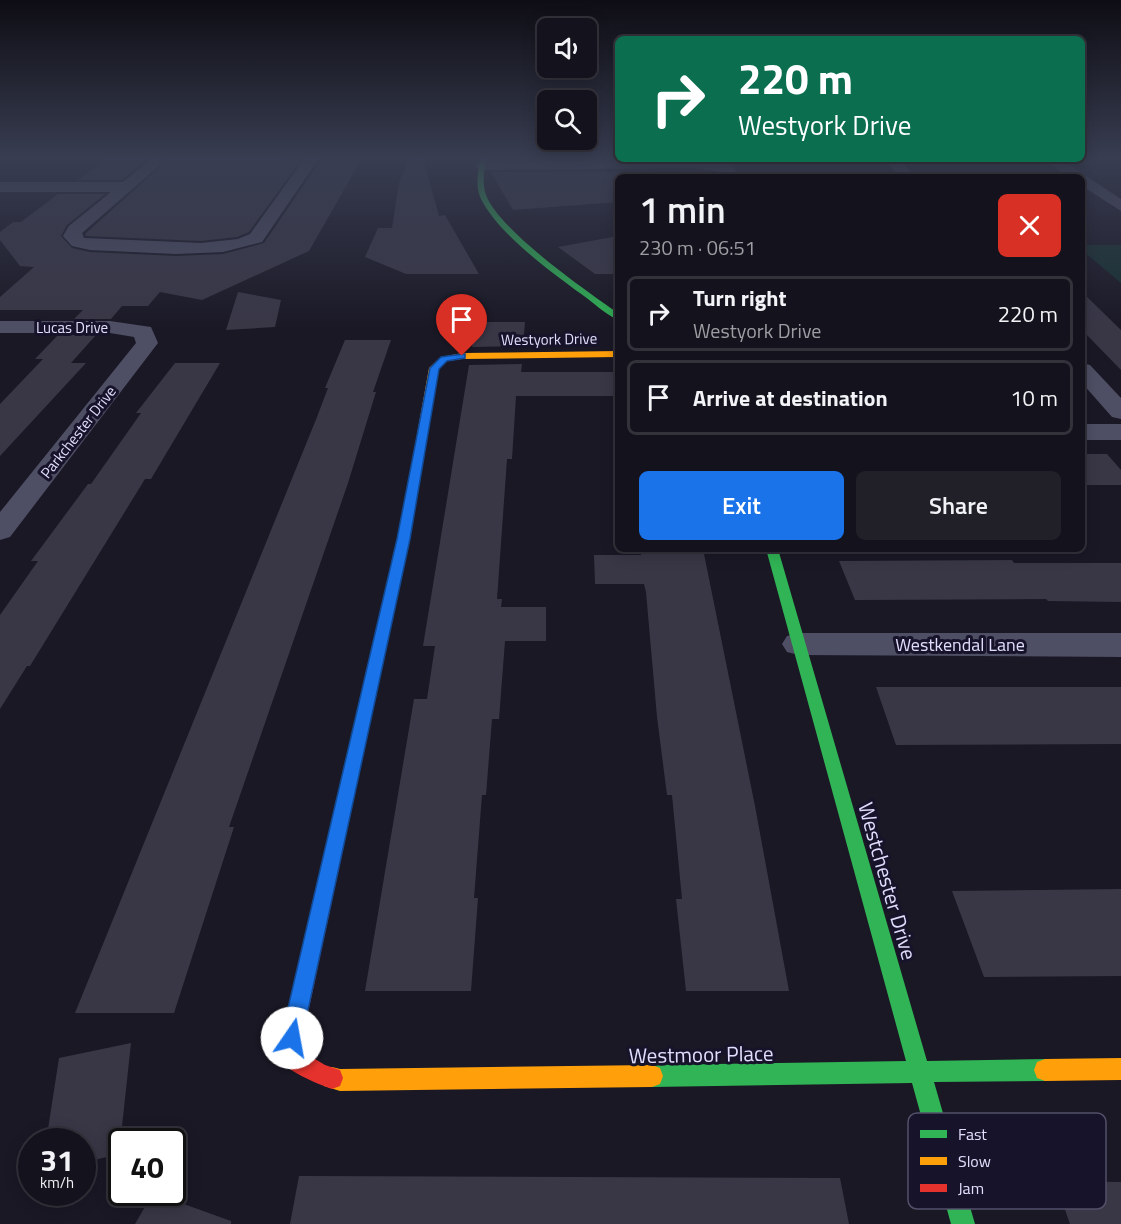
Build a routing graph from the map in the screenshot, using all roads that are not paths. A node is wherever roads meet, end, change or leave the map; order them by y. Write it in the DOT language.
graph roads {
  1 [pos="93,215"];
  2 [pos="272,215"];
  3 [pos="494,215"];
  4 [pos="614,312"];
  5 [pos="0,327"];
  6 [pos="143,332"];
  7 [pos="615,354"];
  8 [pos="1087,376"];
  9 [pos="1121,382"];
  10 [pos="1121,412"];
  11 [pos="1085,432"];
  12 [pos="1121,432"];
  13 [pos="0,531"];
  14 [pos="773,552"];
  15 [pos="799,644"];
  16 [pos="1121,645"];
  17 [pos="288,1055"];
  18 [pos="1121,1069"];
  19 [pos="920,1071"];
  20 [pos="932,1113"];
  21 [pos="959,1209"];
  22 [pos="963,1224"];
  1 -- 2 [label="street"];
  3 -- 4 [label="street"];
  5 -- 6 [label="street, Lucas Drive"];
  6 -- 13 [label="street, Parkchester Drive"];
  7 -- 17 [label="street, Westyork Drive"];
  8 -- 9 [label="street"];
  8 -- 10 [label="street"];
  11 -- 12 [label="street"];
  14 -- 15 [label="street, Westchester Drive"];
  15 -- 16 [label="street, Westkendal Lane"];
  15 -- 19 [label="street, Westchester Drive"];
  17 -- 19 [label="street, Westmoor Place"];
  18 -- 19 [label="street, Westmoor Place"];
  19 -- 20 [label="street, Westchester Drive"];
  21 -- 22 [label="street, Westchester Drive"];
}
